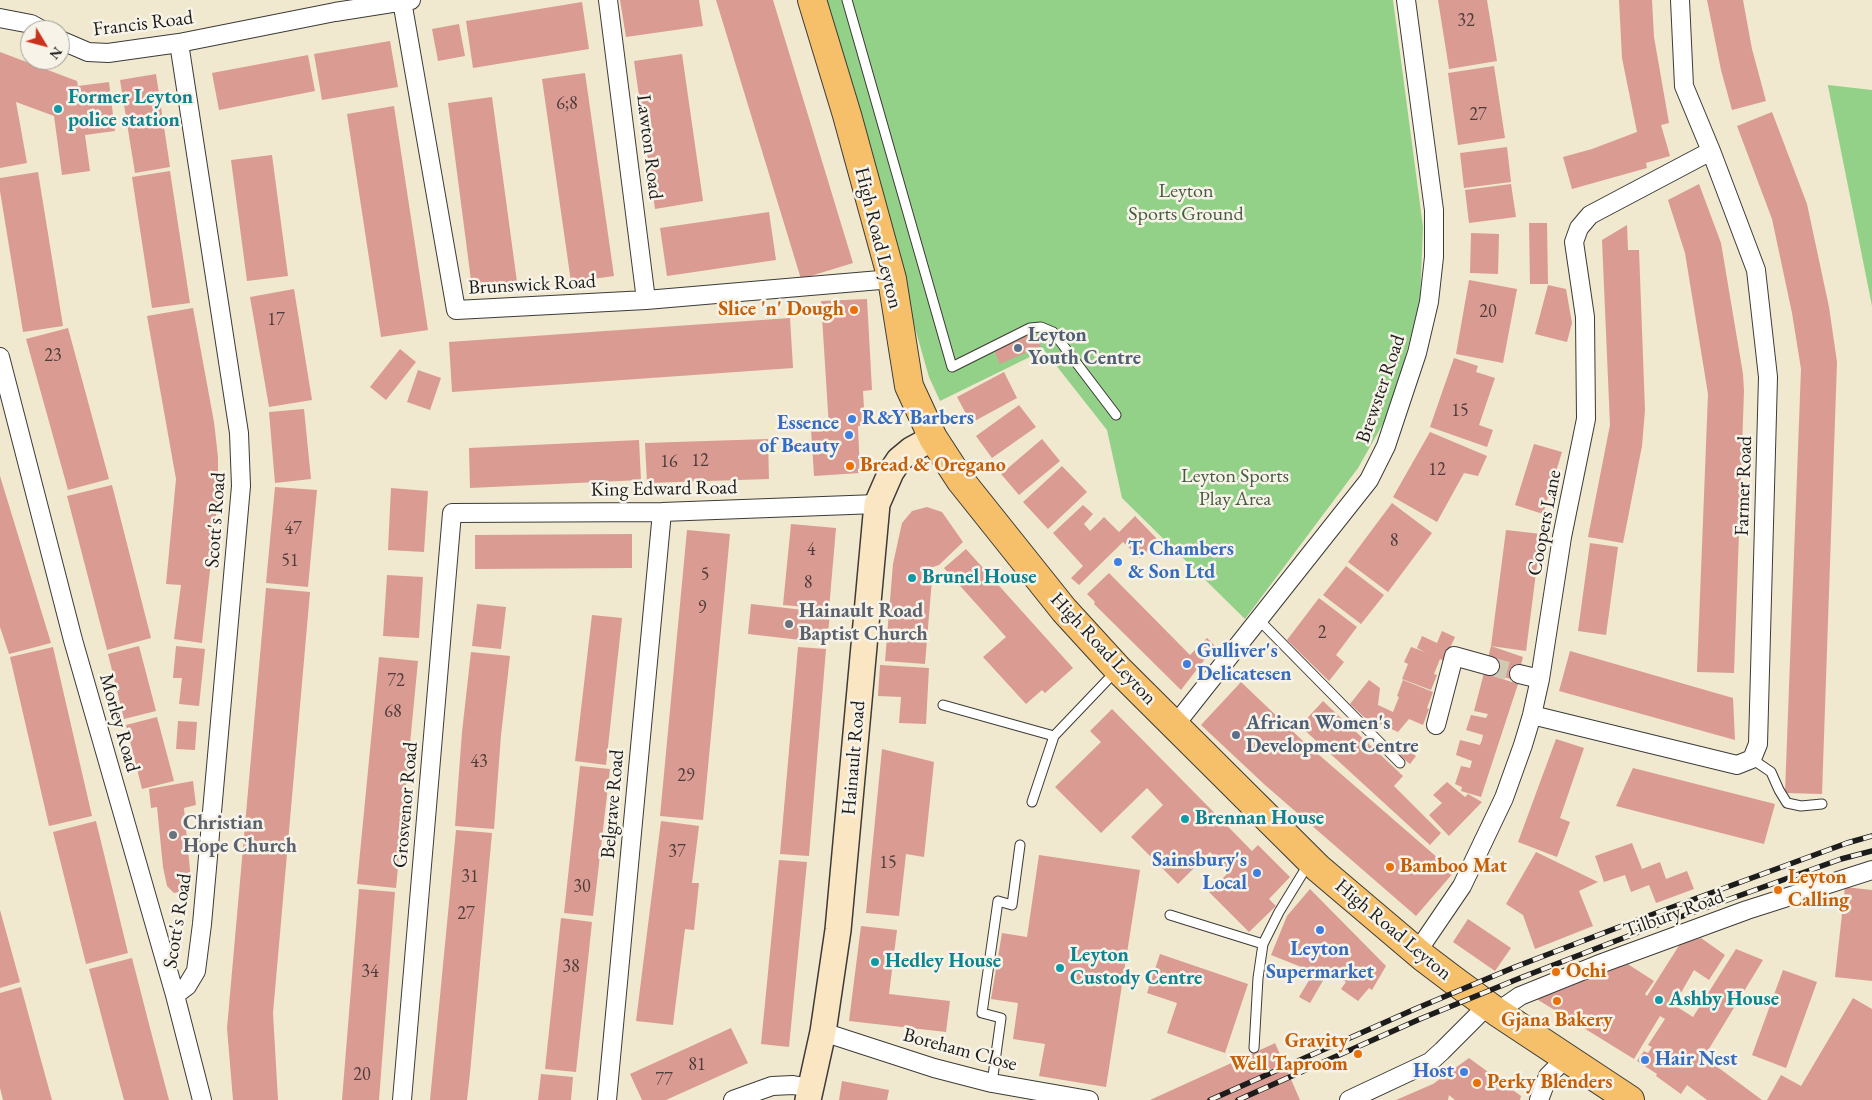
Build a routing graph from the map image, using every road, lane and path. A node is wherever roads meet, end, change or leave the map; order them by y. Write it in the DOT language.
graph roads {
  1 [pos="608,0"];
  2 [pos="812,0"];
  3 [pos="847,0"];
  4 [pos="1406,0"];
  5 [pos="1680,0"];
  6 [pos="406,1"];
  7 [pos="368,4"];
  8 [pos="0,18"];
  9 [pos="20,22"];
  10 [pos="179,43"];
  11 [pos="70,44"];
  12 [pos="1711,151"];
  13 [pos="892,279"];
  14 [pos="646,300"];
  15 [pos="0,357"];
  16 [pos="1116,415"];
  17 [pos="932,438"];
  18 [pos="877,504"];
  19 [pos="662,512"];
  20 [pos="452,513"];
  21 [pos="1260,620"];
  22 [pos="1490,666"];
  23 [pos="1118,669"];
  24 [pos="1519,674"];
  25 [pos="1540,679"];
  26 [pos="944,705"];
  27 [pos="1532,715"];
  28 [pos="1175,725"];
  29 [pos="1436,725"];
  30 [pos="1054,736"];
  31 [pos="1752,759"];
  32 [pos="1400,763"];
  33 [pos="1032,802"];
  34 [pos="1822,804"];
  35 [pos="1020,844"];
  36 [pos="1311,860"];
  37 [pos="1872,870"];
  38 [pos="1170,915"];
  39 [pos="1262,944"];
  40 [pos="1417,952"];
  41 [pos="175,995"];
  42 [pos="1492,1008"];
  43 [pos="824,1032"];
  44 [pos="1254,1048"];
  45 [pos="1566,1058"];
  46 [pos="992,1083"];
  47 [pos="809,1094"];
  48 [pos="1354,1099"];
  49 [pos="202,1100"];
  50 [pos="402,1100"];
  51 [pos="607,1100"];
  52 [pos="733,1100"];
  53 [pos="1088,1100"];
  54 [pos="1539,1100"];
  55 [pos="1630,1100"];
  1 -- 14 [label="street, Lawton Road"];
  2 -- 13 [label="main road, High Road Leyton"];
  3 -- 16 [label="lane"];
  4 -- 21 [label="street, Brewster Road"];
  5 -- 12 [label="street, Farmer Road"];
  6 -- 7 [label="street, Francis Road"];
  6 -- 14 [label="street, Brunswick Road"];
  7 -- 10 [label="street, Francis Road"];
  8 -- 9 [label="street"];
  10 -- 11 [label="street, Francis Road"];
  10 -- 41 [label="street, Scott's Road"];
  12 -- 25 [label="street, Coopers Lane"];
  12 -- 31 [label="street, Farmer Road"];
  13 -- 14 [label="street, Brunswick Road"];
  13 -- 17 [label="main road, High Road Leyton"];
  15 -- 41 [label="street, Morley Road"];
  17 -- 18 [label="street, Hainault Road"];
  17 -- 23 [label="main road, High Road Leyton"];
  18 -- 19 [label="street, King Edward Road"];
  18 -- 43 [label="street, Hainault Road"];
  19 -- 20 [label="street, King Edward Road"];
  19 -- 51 [label="street, Belgrave Road"];
  20 -- 50 [label="street, Grosvenor Road"];
  21 -- 28 [label="street, Brewster Road"];
  21 -- 32 [label="lane"];
  22 -- 29 [label="street"];
  23 -- 28 [label="main road, High Road Leyton"];
  23 -- 30 [label="lane"];
  24 -- 25 [label="street"];
  25 -- 27 [label="street, Coopers Lane"];
  26 -- 30 [label="lane"];
  27 -- 31 [label="street"];
  27 -- 40 [label="street, Coopers Lane"];
  28 -- 36 [label="main road, High Road Leyton"];
  30 -- 33 [label="lane"];
  31 -- 34 [label="lane"];
  35 -- 46 [label="lane"];
  36 -- 39 [label="lane"];
  36 -- 40 [label="main road, High Road Leyton"];
  37 -- 42 [label="street, Tilbury Road"];
  38 -- 39 [label="lane"];
  39 -- 44 [label="lane"];
  40 -- 42 [label="main road, High Road Leyton"];
  41 -- 49 [label="street, Morley Road"];
  42 -- 45 [label="main road, High Road Leyton"];
  42 -- 48 [label="street, Tilbury Road"];
  43 -- 46 [label="street, Boreham Close"];
  43 -- 47 [label="street, Hainault Road"];
  45 -- 54 [label="street"];
  45 -- 55 [label="main road, High Road Leyton"];
  46 -- 53 [label="street, Boreham Close"];
  47 -- 52 [label="street"];
}
